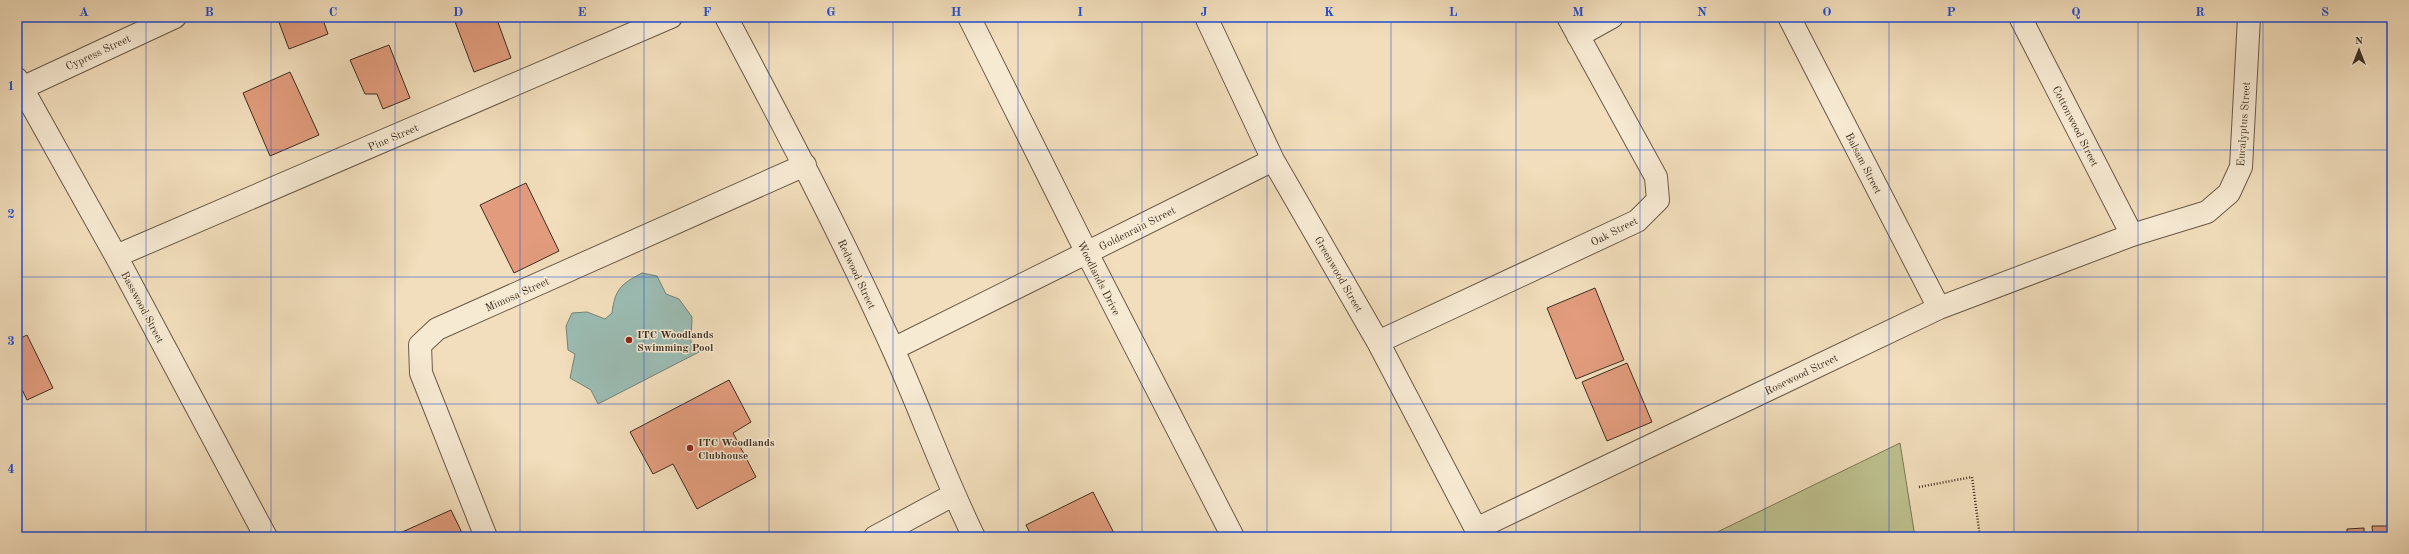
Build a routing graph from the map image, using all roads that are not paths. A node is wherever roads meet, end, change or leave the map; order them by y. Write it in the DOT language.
graph roads {
  1 [pos="175,17"];
  2 [pos="671,17"];
  3 [pos="726,17"];
  4 [pos="969,17"];
  5 [pos="1206,17"];
  6 [pos="1568,17"];
  7 [pos="1612,17"];
  8 [pos="1789,17"];
  9 [pos="2020,17"];
  10 [pos="2250,17"];
  11 [pos="1578,36"];
  12 [pos="20,84"];
  13 [pos="1273,160"];
  14 [pos="805,165"];
  15 [pos="2132,235"];
  16 [pos="1087,253"];
  17 [pos="116,256"];
  18 [pos="1939,308"];
  19 [pos="1378,342"];
  20 [pos="893,349"];
  21 [pos="953,495"];
  22 [pos="1476,529"];
  23 [pos="266,537"];
  24 [pos="486,537"];
  25 [pos="874,537"];
  26 [pos="974,537"];
  27 [pos="1232,537"];
  1 -- 12 [label="street, Cypress Street"];
  2 -- 17 [label="street, Pine Street"];
  3 -- 14 [label="street, Redwood Street"];
  4 -- 16 [label="street, Woodlands Drive"];
  5 -- 13 [label="street, Greenwood Street"];
  6 -- 11 [label="street, Oak Street"];
  7 -- 11 [label="street"];
  8 -- 18 [label="street, Balsam Street"];
  9 -- 15 [label="street, Cottonwood Street"];
  10 -- 15 [label="street, Eucalyptus Street"];
  11 -- 19 [label="street, Oak Street"];
  12 -- 17 [label="street, Basswood Street"];
  13 -- 16 [label="street, Goldenrain Street"];
  13 -- 19 [label="street, Greenwood Street"];
  14 -- 20 [label="street, Redwood Street"];
  14 -- 24 [label="street, Mimosa Street"];
  15 -- 18 [label="street, Rosewood Street"];
  16 -- 20 [label="street, Goldenrain Street"];
  16 -- 27 [label="street, Woodlands Drive"];
  17 -- 23 [label="street, Basswood Street"];
  18 -- 22 [label="street, Rosewood Street"];
  19 -- 22 [label="street, Greenwood Street"];
  20 -- 21 [label="street, Redwood Street"];
  21 -- 25 [label="street"];
  21 -- 26 [label="street, Redwood Street"];
}
